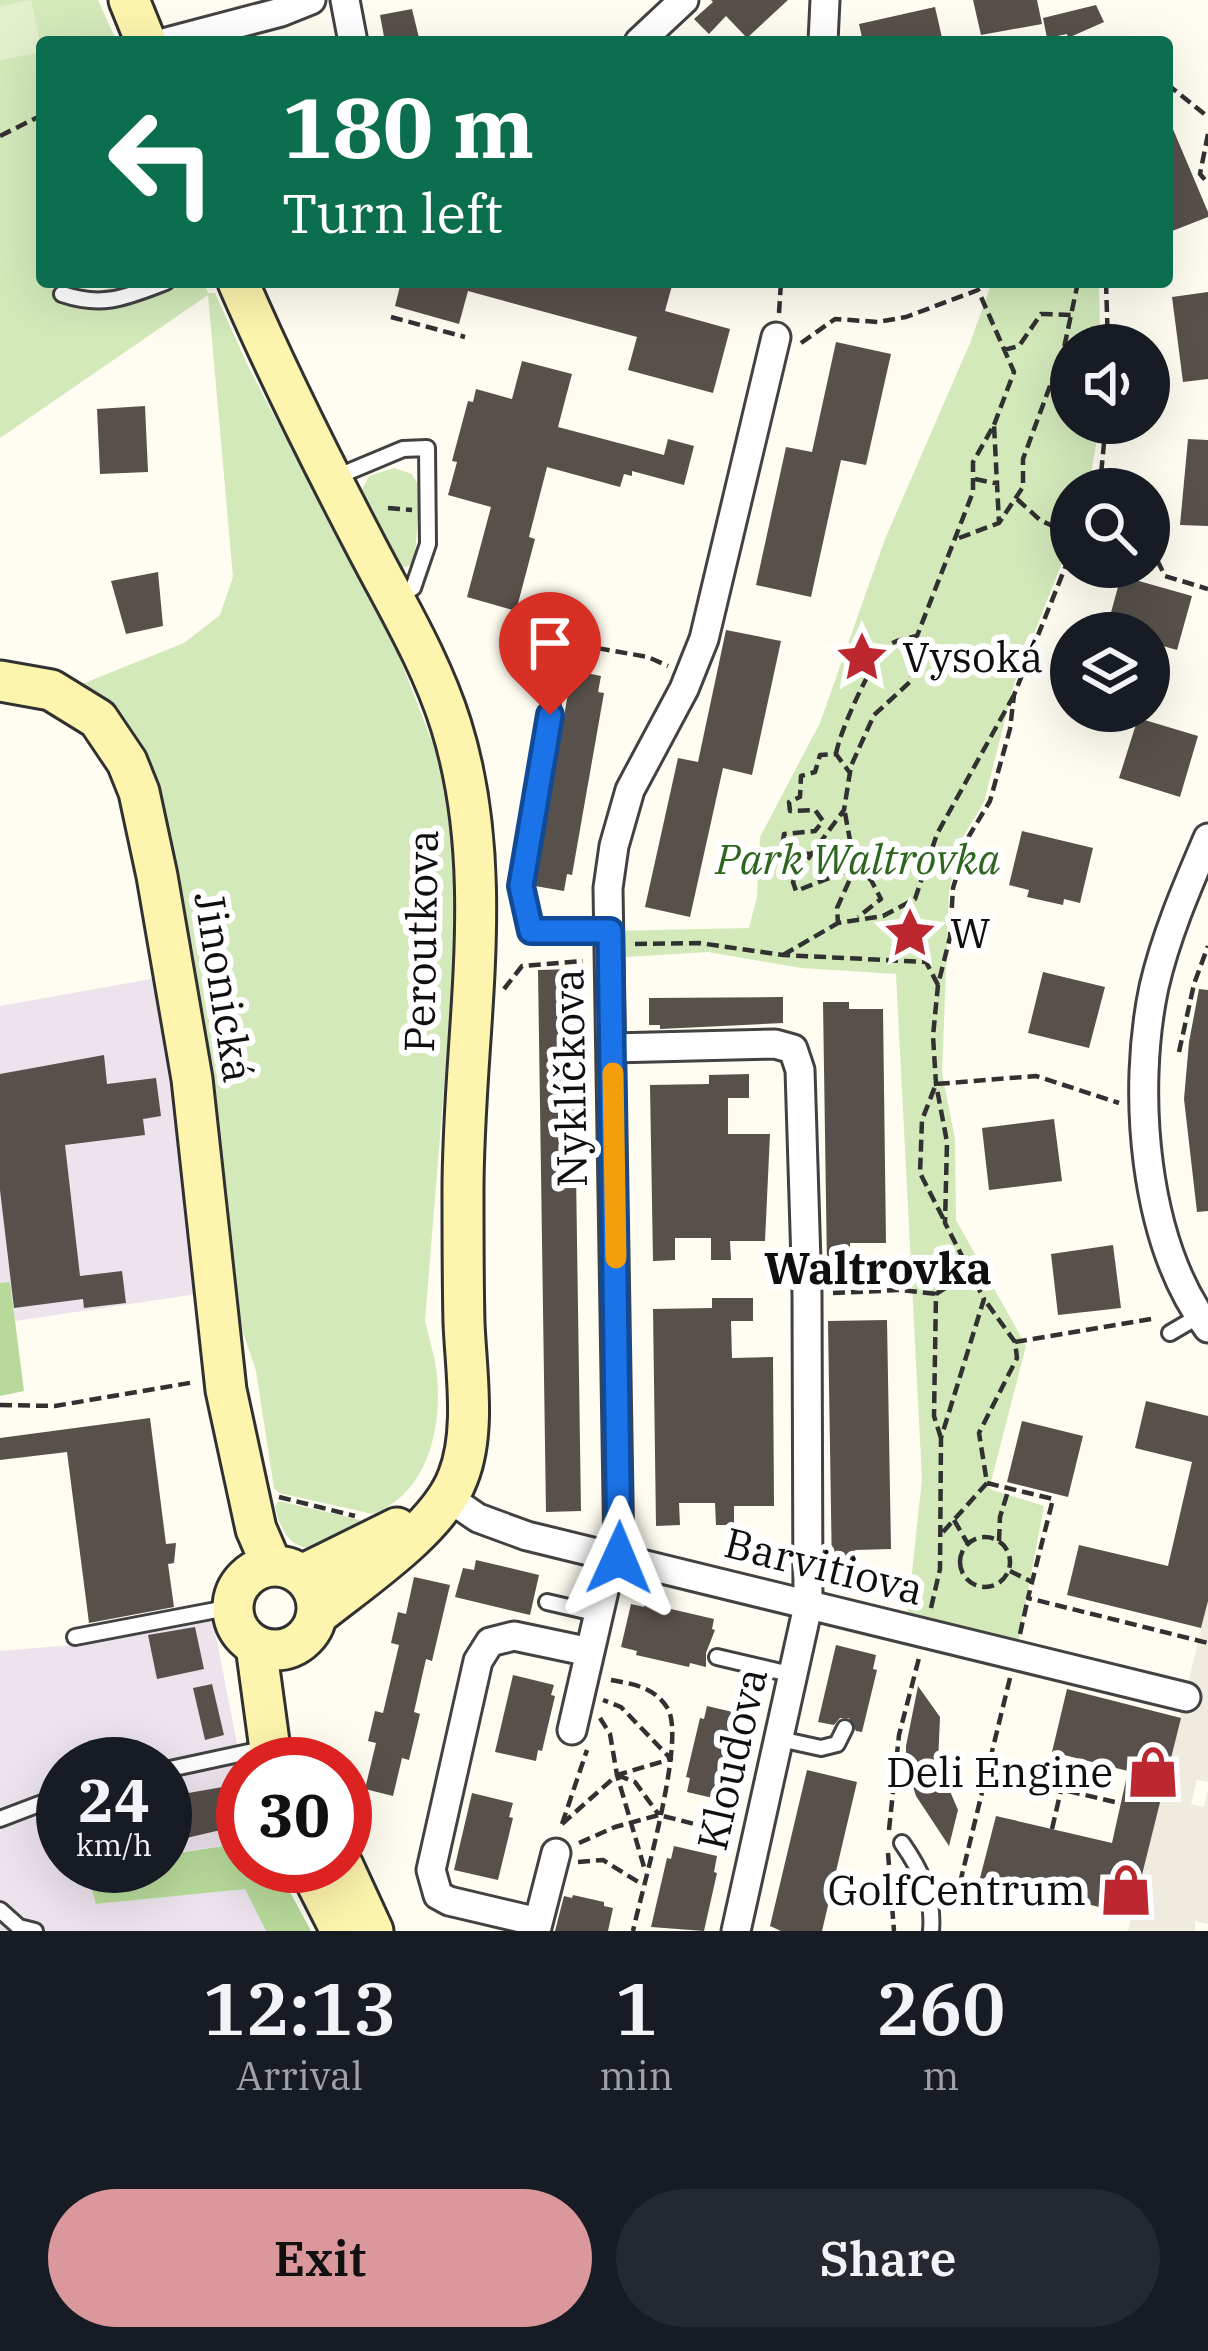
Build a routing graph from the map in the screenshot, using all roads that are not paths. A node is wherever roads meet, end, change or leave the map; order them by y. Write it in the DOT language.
graph roads {
  1 [pos="129,0"];
  2 [pos="311,0"];
  3 [pos="345,0"];
  4 [pos="684,0"];
  5 [pos="825,0"];
  6 [pos="144,36"];
  7 [pos="190,36"];
  8 [pos="352,36"];
  9 [pos="645,36"];
  10 [pos="823,36"];
  11 [pos="150,288"];
  12 [pos="241,288"];
  13 [pos="62,294"];
  14 [pos="773,351"];
  15 [pos="331,478"];
  16 [pos="395,598"];
  17 [pos="557,672"];
  18 [pos="0,681"];
  19 [pos="1208,838"];
  20 [pos="610,938"];
  21 [pos="612,1048"];
  22 [pos="1195,1311"];
  23 [pos="1170,1333"];
  24 [pos="446,1500"];
  25 [pos="615,1557"];
  26 [pos="262,1582"];
  27 [pos="547,1602"];
  28 [pos="808,1606"];
  29 [pos="599,1614"];
  30 [pos="316,1616"];
  31 [pos="75,1637"];
  32 [pos="272,1647"];
  33 [pos="717,1657"];
  34 [pos="588,1663"];
  35 [pos="794,1675"];
  36 [pos="1186,1696"];
  37 [pos="845,1728"];
  38 [pos="282,1737"];
  39 [pos="585,1737"];
  40 [pos="780,1738"];
  41 [pos="36,1806"];
  42 [pos="0,1819"];
  43 [pos="895,1847"];
  44 [pos="552,1866"];
  45 [pos="322,1893"];
  46 [pos="355,1893"];
  47 [pos="0,1910"];
  48 [pos="537,1926"];
  49 [pos="35,1931"];
  50 [pos="341,1931"];
  51 [pos="373,1931"];
  52 [pos="736,1931"];
  53 [pos="931,1931"];
  1 -- 6 [label="street"];
  2 -- 7 [label="street"];
  3 -- 8 [label="street"];
  4 -- 9 [label="street"];
  5 -- 10 [label="street"];
  11 -- 13 [label="lane"];
  12 -- 15 [label="street, Peroutkova"];
  14 -- 20 [label="street, Nyklíčkova"];
  15 -- 16 [label="street, Peroutkova"];
  15 -- 16 [label="lane"];
  16 -- 24 [label="street, Peroutkova"];
  17 -- 20 [label="lane"];
  18 -- 26 [label="street, Jinonická"];
  19 -- 22 [label="street"];
  20 -- 21 [label="street, Nyklíčkova"];
  21 -- 25 [label="street, Nyklíčkova"];
  21 -- 28 [label="street, Kloudova"];
  22 -- 23 [label="lane"];
  24 -- 25 [label="street, Barvitiova"];
  24 -- 26 [label="street"];
  24 -- 30 [label="street, Peroutkova"];
  25 -- 28 [label="street, Barvitiova"];
  25 -- 29 [label="street"];
  26 -- 30 [label="street"];
  26 -- 31 [label="lane"];
  26 -- 32 [label="street"];
  27 -- 29 [label="lane"];
  28 -- 35 [label="street, Kloudova"];
  28 -- 36 [label="street, Barvitiova"];
  29 -- 34 [label="street"];
  30 -- 32 [label="street, Peroutkova"];
  32 -- 38 [label="street"];
  33 -- 35 [label="lane"];
  34 -- 39 [label="street"];
  34 -- 48 [label="street"];
  35 -- 40 [label="street, Kloudova"];
  37 -- 40 [label="lane"];
  40 -- 52 [label="street, Kloudova"];
  41 -- 42 [label="lane"];
  43 -- 53 [label="lane"];
  44 -- 48 [label="street"];
  45 -- 50 [label="street"];
  46 -- 51 [label="street"];
  47 -- 49 [label="lane"];
}
